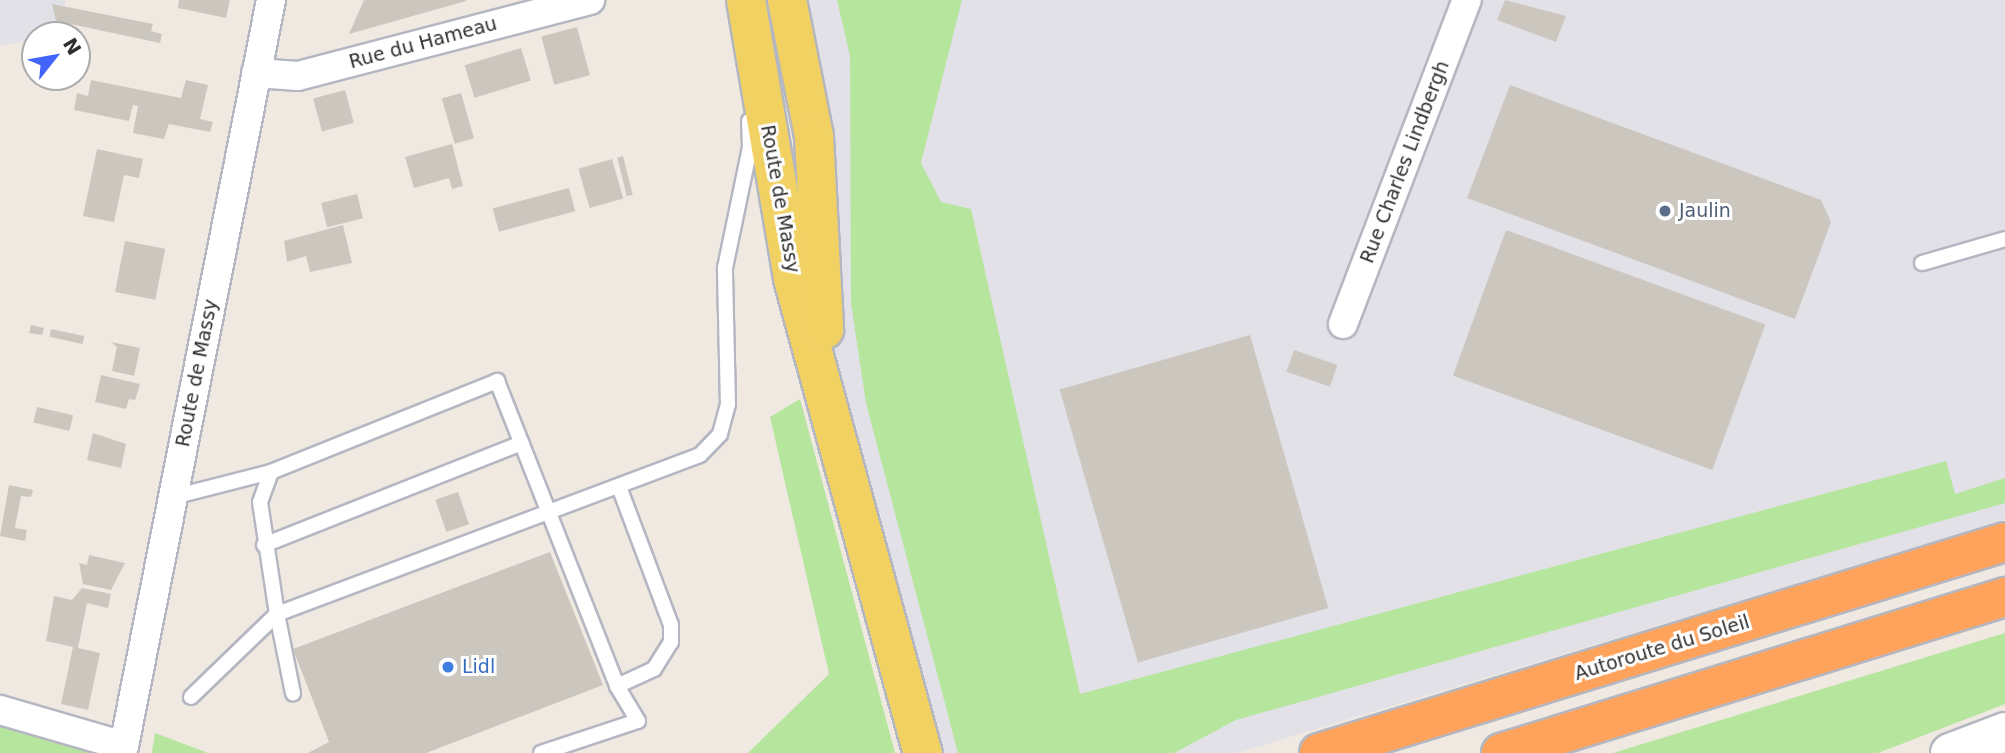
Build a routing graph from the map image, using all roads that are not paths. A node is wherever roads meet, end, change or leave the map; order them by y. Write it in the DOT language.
graph roads {
  1 [pos="271,0"];
  2 [pos="590,0"];
  3 [pos="746,0"];
  4 [pos="787,0"];
  5 [pos="1466,0"];
  6 [pos="755,37"];
  7 [pos="256,72"];
  8 [pos="2005,239"];
  9 [pos="1922,263"];
  10 [pos="1343,324"];
  11 [pos="827,395"];
  12 [pos="522,443"];
  13 [pos="271,472"];
  14 [pos="619,486"];
  15 [pos="173,497"];
  16 [pos="549,512"];
  17 [pos="2005,542"];
  18 [pos="264,545"];
  19 [pos="2005,597"];
  20 [pos="277,614"];
  21 [pos="617,686"];
  22 [pos="293,693"];
  23 [pos="191,697"];
  24 [pos="0,710"];
  25 [pos="2005,732"];
  26 [pos="921,748"];
  27 [pos="541,753"];
  28 [pos="1319,753"];
  29 [pos="1501,753"];
  30 [pos="1950,753"];
  1 -- 7 [label="street, Route de Massy"];
  2 -- 7 [label="street, Rue du Hameau"];
  3 -- 6 [label="main road, Route de Massy"];
  4 -- 11 [label="main road, Route de Massy"];
  5 -- 10 [label="street, Rue Charles Lindbergh"];
  6 -- 11 [label="main road, Route de Massy"];
  6 -- 14 [label="lane"];
  7 -- 15 [label="street, Route de Massy"];
  8 -- 9 [label="lane"];
  11 -- 26 [label="main road, Route de Massy"];
  12 -- 13 [label="lane"];
  12 -- 16 [label="lane"];
  12 -- 18 [label="lane"];
  13 -- 15 [label="lane"];
  13 -- 18 [label="lane"];
  14 -- 16 [label="lane"];
  14 -- 21 [label="lane"];
  15 -- 24 [label="street, Route de Massy"];
  16 -- 20 [label="lane"];
  16 -- 21 [label="lane"];
  17 -- 28 [label="highway, Autoroute du Soleil"];
  18 -- 20 [label="lane"];
  19 -- 29 [label="highway"];
  20 -- 22 [label="lane"];
  20 -- 23 [label="lane"];
  21 -- 27 [label="lane"];
  25 -- 30 [label="main road"];
}
